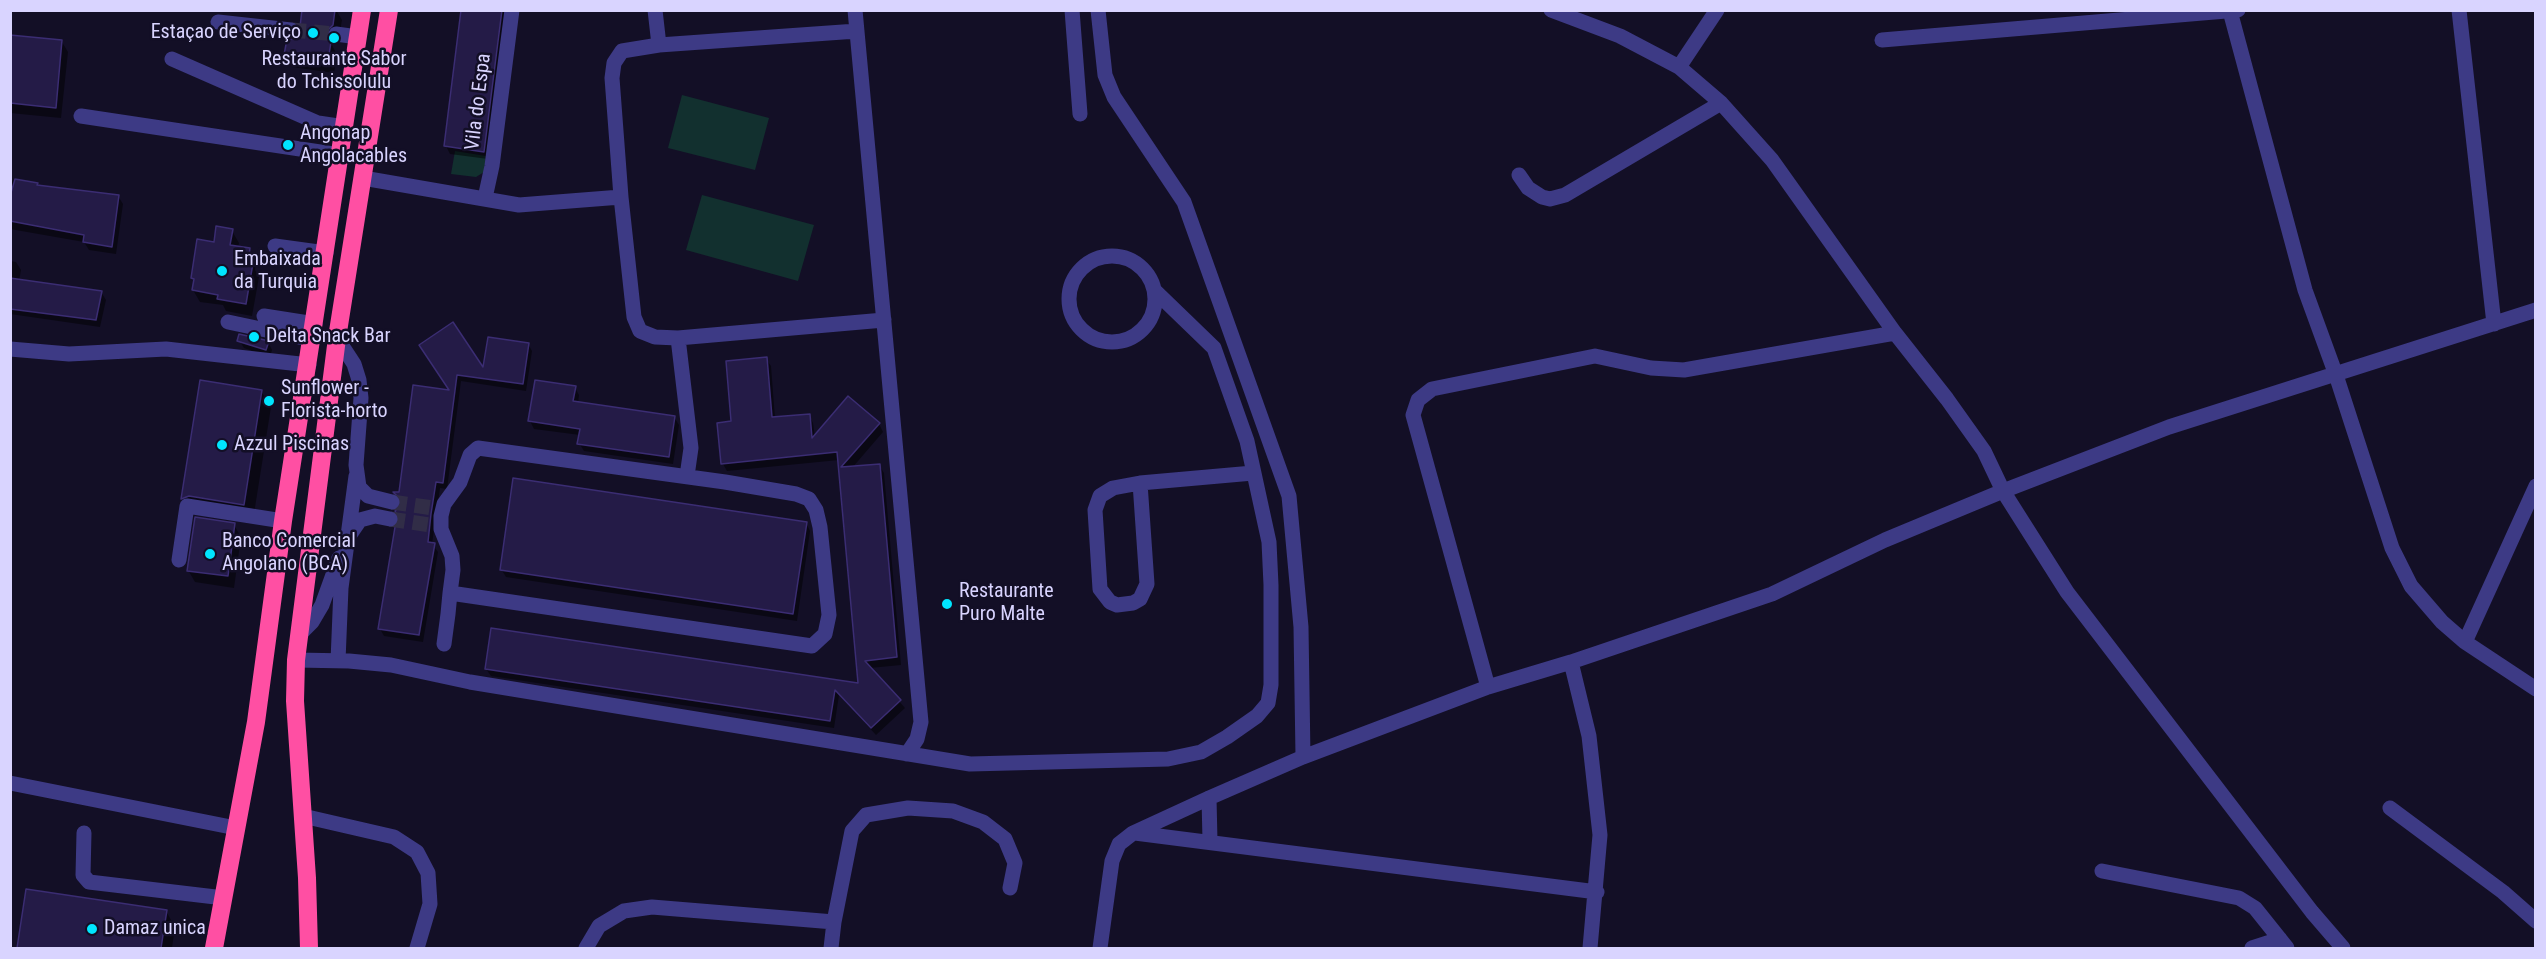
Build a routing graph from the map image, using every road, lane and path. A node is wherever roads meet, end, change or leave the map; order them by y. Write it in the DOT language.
graph roads {
  1 [pos="362,10"];
  2 [pos="389,10"];
  3 [pos="512,10"];
  4 [pos="655,10"];
  5 [pos="855,10"];
  6 [pos="1072,10"];
  7 [pos="1098,10"];
  8 [pos="1551,10"];
  9 [pos="1717,10"];
  10 [pos="2238,10"];
  11 [pos="2459,10"];
  12 [pos="2230,11"];
  13 [pos="218,22"];
  14 [pos="291,30"];
  15 [pos="856,31"];
  16 [pos="336,34"];
  17 [pos="358,37"];
  18 [pos="1882,40"];
  19 [pos="659,45"];
  20 [pos="172,59"];
  21 [pos="1679,67"];
  22 [pos="1721,103"];
  23 [pos="1080,114"];
  24 [pos="81,116"];
  25 [pos="345,126"];
  26 [pos="340,155"];
  27 [pos="1519,175"];
  28 [pos="363,178"];
  29 [pos="621,197"];
  30 [pos="485,198"];
  31 [pos="275,246"];
  32 [pos="326,253"];
  33 [pos="1155,291"];
  34 [pos="2535,310"];
  35 [pos="264,316"];
  36 [pos="884,320"];
  37 [pos="228,322"];
  38 [pos="2494,324"];
  39 [pos="314,332"];
  40 [pos="1895,333"];
  41 [pos="337,338"];
  42 [pos="678,338"];
  43 [pos="10,349"];
  44 [pos="309,365"];
  45 [pos="2336,375"];
  46 [pos="1253,473"];
  47 [pos="356,476"];
  48 [pos="687,476"];
  49 [pos="1140,483"];
  50 [pos="2535,486"];
  51 [pos="2003,491"];
  52 [pos="392,502"];
  53 [pos="390,519"];
  54 [pos="283,521"];
  55 [pos="347,540"];
  56 [pos="179,560"];
  57 [pos="450,593"];
  58 [pos="300,634"];
  59 [pos="2465,642"];
  60 [pos="444,645"];
  61 [pos="296,660"];
  62 [pos="338,661"];
  63 [pos="1571,662"];
  64 [pos="1488,687"];
  65 [pos="2535,689"];
  66 [pos="907,754"];
  67 [pos="1303,757"];
  68 [pos="31,778"];
  69 [pos="10,783"];
  70 [pos="1209,798"];
  71 [pos="2390,808"];
  72 [pos="303,816"];
  73 [pos="237,824"];
  74 [pos="84,833"];
  75 [pos="1133,833"];
  76 [pos="1210,841"];
  77 [pos="2102,871"];
  78 [pos="1010,888"];
  79 [pos="1597,892"];
  80 [pos="224,898"];
  81 [pos="2535,921"];
  82 [pos="834,922"];
  83 [pos="2284,944"];
  84 [pos="214,948"];
  85 [pos="309,948"];
  86 [pos="417,948"];
  87 [pos="586,948"];
  88 [pos="831,948"];
  89 [pos="1100,948"];
  90 [pos="1590,948"];
  91 [pos="2252,948"];
  92 [pos="2343,948"];
  1 -- 17 [label="highway"];
  2 -- 28 [label="highway"];
  3 -- 30 [label="street, Vila do Espa"];
  4 -- 19 [label="street"];
  5 -- 15 [label="street"];
  6 -- 23 [label="street"];
  7 -- 67 [label="street"];
  8 -- 21 [label="street"];
  9 -- 21 [label="street"];
  10 -- 12 [label="street"];
  11 -- 38 [label="street"];
  12 -- 18 [label="street"];
  12 -- 45 [label="street"];
  13 -- 14 [label="street"];
  15 -- 19 [label="street"];
  15 -- 36 [label="street"];
  16 -- 17 [label="street"];
  17 -- 25 [label="highway"];
  19 -- 29 [label="street"];
  20 -- 25 [label="street"];
  21 -- 22 [label="street"];
  22 -- 27 [label="street"];
  22 -- 40 [label="street"];
  24 -- 26 [label="street"];
  25 -- 26 [label="highway"];
  26 -- 32 [label="highway"];
  28 -- 30 [label="street"];
  28 -- 41 [label="highway"];
  29 -- 30 [label="street"];
  29 -- 42 [label="street"];
  31 -- 32 [label="street"];
  32 -- 39 [label="highway"];
  33 -- 33 [label="street"];
  33 -- 46 [label="street"];
  34 -- 38 [label="street"];
  35 -- 39 [label="street"];
  36 -- 42 [label="street"];
  36 -- 66 [label="street"];
  37 -- 39 [label="street"];
  38 -- 45 [label="street"];
  39 -- 44 [label="highway"];
  40 -- 51 [label="street"];
  40 -- 64 [label="street"];
  41 -- 47 [label="street"];
  41 -- 58 [label="highway"];
  42 -- 48 [label="street"];
  43 -- 44 [label="street"];
  44 -- 54 [label="highway"];
  45 -- 51 [label="street"];
  45 -- 59 [label="street"];
  46 -- 49 [label="street"];
  46 -- 66 [label="street"];
  47 -- 52 [label="street"];
  47 -- 55 [label="street"];
  48 -- 57 [label="street"];
  48 -- 57 [label="street"];
  49 -- 49 [label="street"];
  50 -- 59 [label="street"];
  51 -- 63 [label="street"];
  51 -- 92 [label="street"];
  53 -- 55 [label="street"];
  54 -- 56 [label="street"];
  54 -- 73 [label="highway"];
  55 -- 58 [label="street"];
  55 -- 62 [label="street"];
  57 -- 60 [label="street"];
  58 -- 61 [label="highway"];
  59 -- 65 [label="street"];
  61 -- 62 [label="street"];
  61 -- 72 [label="highway"];
  62 -- 66 [label="street"];
  63 -- 64 [label="street"];
  63 -- 79 [label="street"];
  64 -- 67 [label="street"];
  67 -- 70 [label="street"];
  68 -- 73 [label="street"];
  69 -- 73 [label="street"];
  70 -- 75 [label="street"];
  70 -- 76 [label="street"];
  71 -- 81 [label="street"];
  72 -- 85 [label="highway"];
  72 -- 86 [label="street"];
  73 -- 80 [label="highway"];
  74 -- 80 [label="street"];
  75 -- 76 [label="street"];
  75 -- 89 [label="street"];
  76 -- 79 [label="street"];
  77 -- 83 [label="street"];
  78 -- 82 [label="street"];
  79 -- 90 [label="street"];
  80 -- 84 [label="highway"];
  82 -- 87 [label="street"];
  82 -- 88 [label="street"];
  83 -- 91 [label="street"];
}
